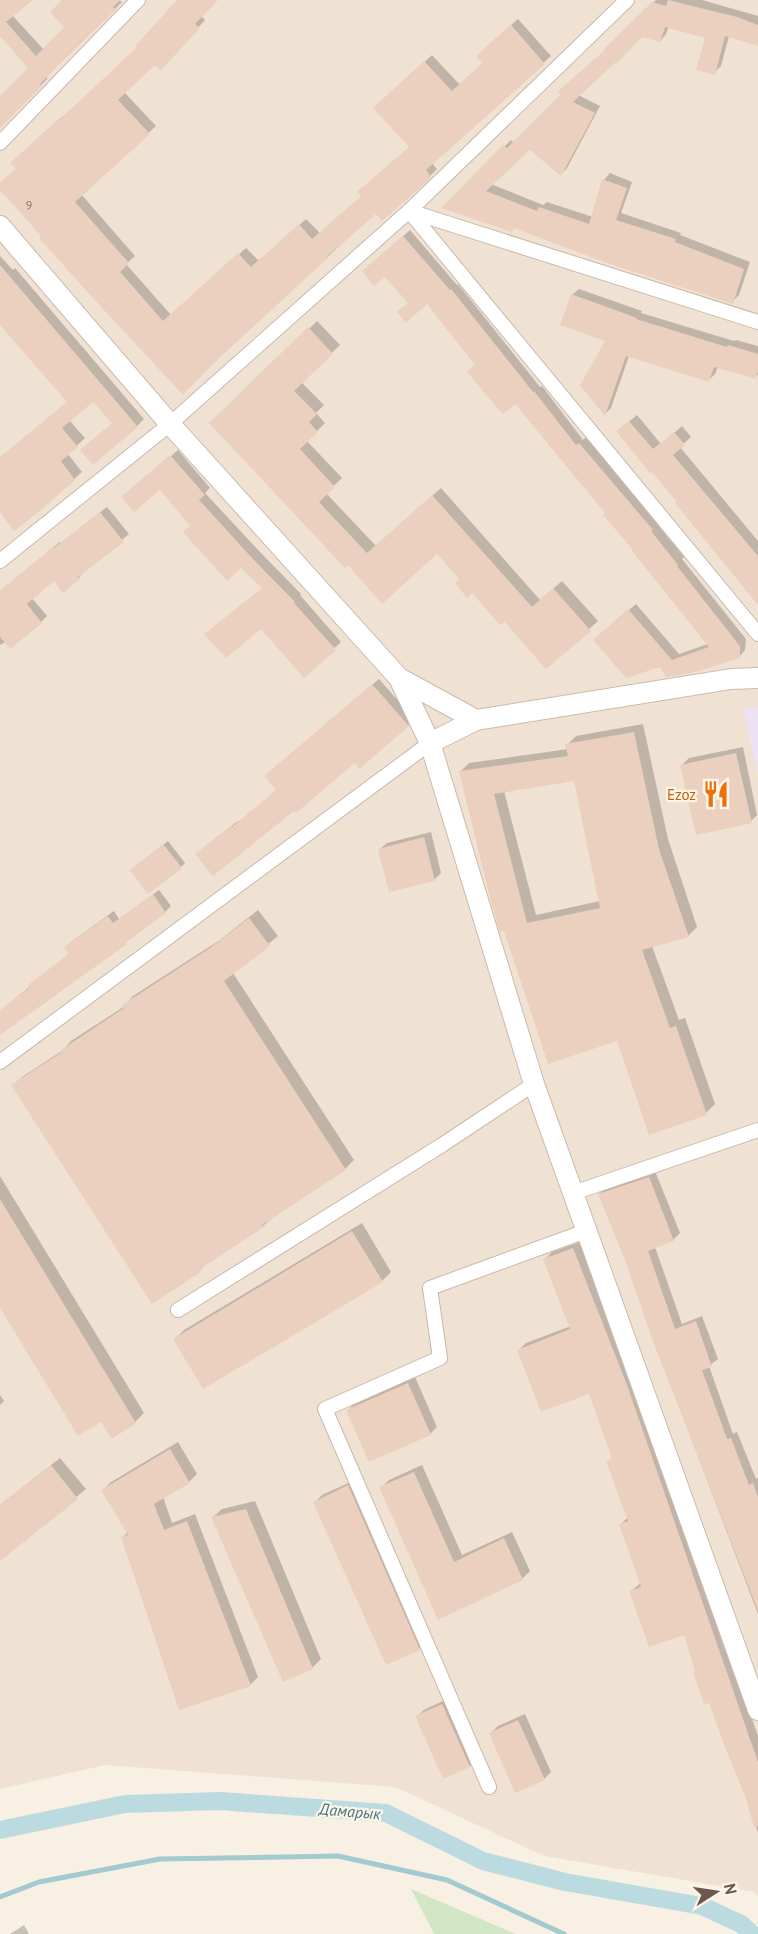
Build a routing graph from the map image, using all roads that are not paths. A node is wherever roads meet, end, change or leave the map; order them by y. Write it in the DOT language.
graph roads {
  1 [pos="138,0"];
  2 [pos="627,0"];
  3 [pos="0,143"];
  4 [pos="409,212"];
  5 [pos="0,226"];
  6 [pos="758,322"];
  7 [pos="170,424"];
  8 [pos="0,561"];
  9 [pos="758,634"];
  10 [pos="399,678"];
  11 [pos="758,678"];
  12 [pos="476,720"];
  13 [pos="430,743"];
  14 [pos="0,1062"];
  15 [pos="534,1084"];
  16 [pos="758,1130"];
  17 [pos="573,1193"];
  18 [pos="586,1231"];
  19 [pos="178,1310"];
  20 [pos="758,1710"];
  21 [pos="489,1787"];
  1 -- 3 [label="street"];
  2 -- 4 [label="street"];
  4 -- 6 [label="street"];
  4 -- 7 [label="street"];
  4 -- 9 [label="street"];
  5 -- 7 [label="main road"];
  7 -- 8 [label="street"];
  7 -- 10 [label="main road"];
  10 -- 12 [label="main road"];
  10 -- 13 [label="main road"];
  11 -- 12 [label="main road"];
  12 -- 13 [label="main road"];
  13 -- 14 [label="street"];
  13 -- 15 [label="main road"];
  15 -- 17 [label="main road"];
  15 -- 19 [label="street"];
  16 -- 17 [label="street"];
  17 -- 18 [label="main road"];
  18 -- 20 [label="main road"];
  18 -- 21 [label="street"];
}
